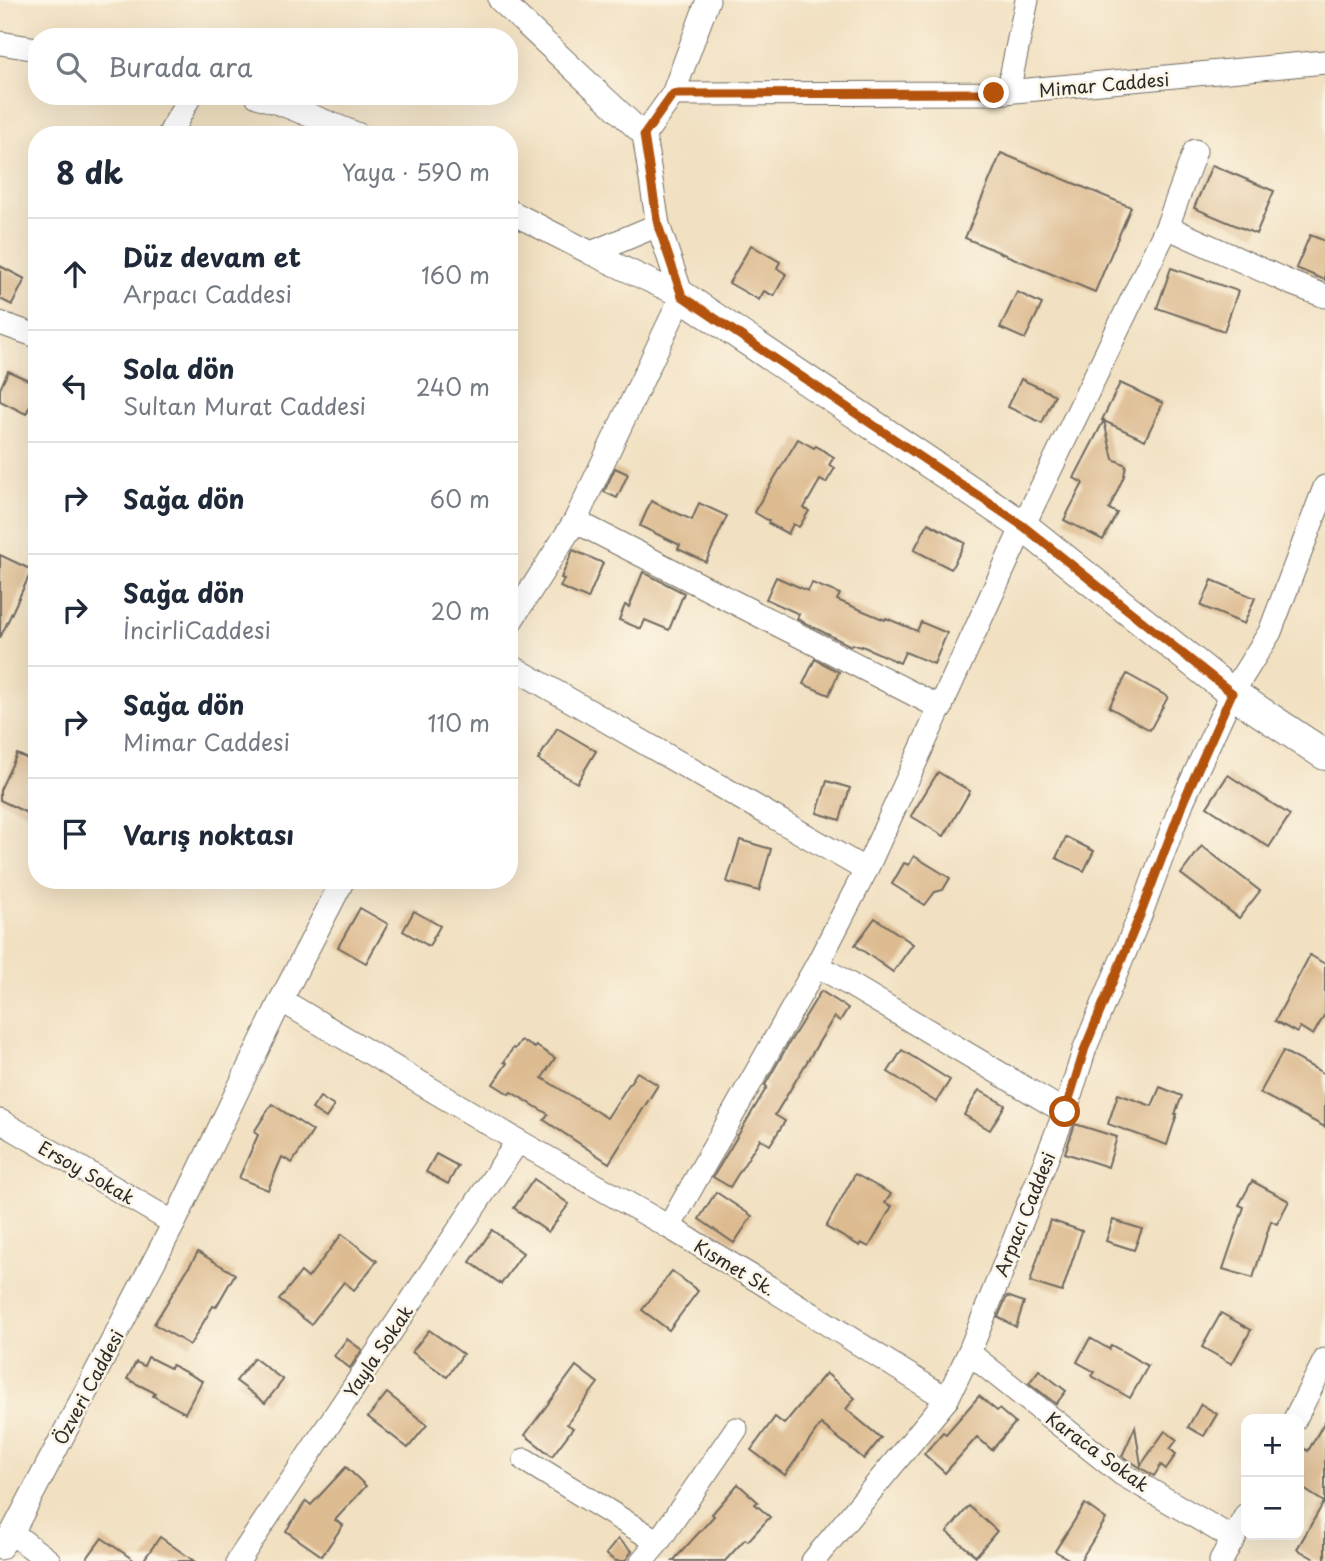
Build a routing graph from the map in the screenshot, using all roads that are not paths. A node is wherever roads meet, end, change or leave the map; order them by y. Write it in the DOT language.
graph roads {
  1 [pos="500,0"];
  2 [pos="708,0"];
  3 [pos="1027,0"];
  4 [pos="0,43"];
  5 [pos="28,48"];
  6 [pos="1325,62"];
  7 [pos="1008,92"];
  8 [pos="673,94"];
  9 [pos="185,105"];
  10 [pos="284,105"];
  11 [pos="174,126"];
  12 [pos="336,126"];
  13 [pos="644,135"];
  14 [pos="1195,151"];
  15 [pos="518,216"];
  16 [pos="658,225"];
  17 [pos="1167,227"];
  18 [pos="591,253"];
  19 [pos="682,296"];
  20 [pos="1325,296"];
  21 [pos="0,323"];
  22 [pos="28,333"];
  23 [pos="1325,487"];
  24 [pos="575,521"];
  25 [pos="1023,526"];
  26 [pos="518,610"];
  27 [pos="518,670"];
  28 [pos="1232,693"];
  29 [pos="941,708"];
  30 [pos="1325,755"];
  31 [pos="866,870"];
  32 [pos="338,889"];
  33 [pos="817,965"];
  34 [pos="281,1000"];
  35 [pos="1065,1112"];
  36 [pos="0,1121"];
  37 [pos="518,1141"];
  38 [pos="174,1223"];
  39 [pos="669,1227"];
  40 [pos="969,1353"];
  41 [pos="1325,1360"];
  42 [pos="947,1399"];
  43 [pos="1298,1414"];
  44 [pos="736,1429"];
  45 [pos="525,1460"];
  46 [pos="1241,1525"];
  47 [pos="1234,1539"];
  48 [pos="6,1541"];
  49 [pos="658,1542"];
  50 [pos="49,1561"];
  51 [pos="238,1561"];
  52 [pos="642,1561"];
  53 [pos="813,1561"];
  54 [pos="1221,1561"];
  1 -- 13 [label="street"];
  2 -- 8 [label="street"];
  3 -- 7 [label="street"];
  4 -- 5 [label="street"];
  6 -- 7 [label="street, Mimar Caddesi"];
  7 -- 8 [label="street, Mimar Caddesi"];
  8 -- 13 [label="street"];
  9 -- 11 [label="street"];
  10 -- 12 [label="street"];
  13 -- 16 [label="street"];
  14 -- 17 [label="street"];
  15 -- 18 [label="street"];
  16 -- 18 [label="street"];
  16 -- 19 [label="street"];
  17 -- 20 [label="street"];
  17 -- 25 [label="street"];
  18 -- 19 [label="street"];
  19 -- 24 [label="street"];
  19 -- 25 [label="main road"];
  21 -- 22 [label="street"];
  23 -- 28 [label="street, Arpacı Caddesi"];
  24 -- 26 [label="street"];
  24 -- 29 [label="street"];
  25 -- 28 [label="main road"];
  25 -- 29 [label="street"];
  27 -- 31 [label="street"];
  28 -- 30 [label="main road"];
  28 -- 35 [label="street, Arpacı Caddesi"];
  29 -- 31 [label="street"];
  31 -- 33 [label="street"];
  32 -- 34 [label="street, Özveri Caddesi"];
  33 -- 35 [label="street"];
  33 -- 39 [label="street"];
  34 -- 37 [label="street, Kısmet Sk."];
  34 -- 38 [label="street, Özveri Caddesi"];
  35 -- 40 [label="street, Arpacı Caddesi"];
  36 -- 38 [label="street, Ersoy Sokak"];
  37 -- 39 [label="street, Kısmet Sk."];
  37 -- 51 [label="street, Yayla Sokak"];
  38 -- 48 [label="street, Özveri Caddesi"];
  39 -- 42 [label="street, Kısmet Sk."];
  40 -- 42 [label="street, Arpacı Caddesi"];
  40 -- 47 [label="street, Karaca Sokak"];
  41 -- 43 [label="street"];
  42 -- 53 [label="street, Arpacı Caddesi"];
  44 -- 49 [label="street"];
  45 -- 49 [label="street"];
  46 -- 47 [label="street"];
  47 -- 54 [label="street"];
  48 -- 50 [label="street"];
  49 -- 52 [label="street"];
}
